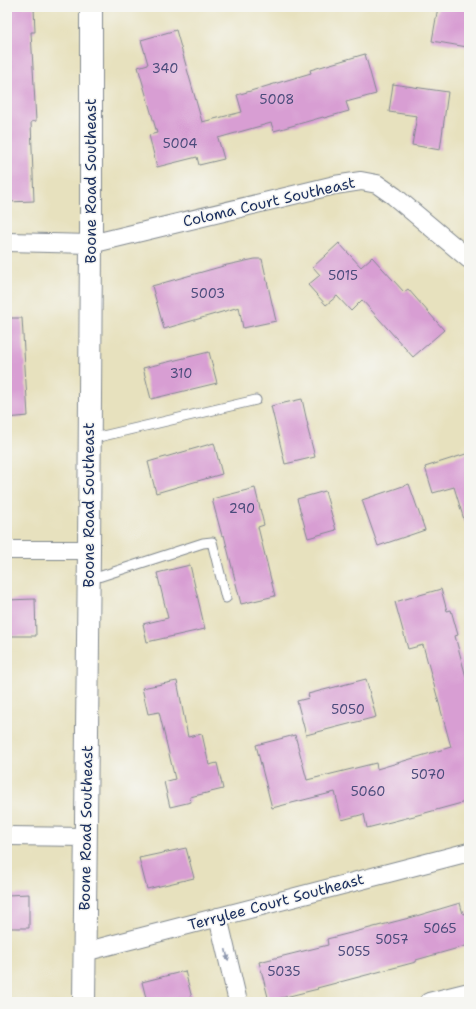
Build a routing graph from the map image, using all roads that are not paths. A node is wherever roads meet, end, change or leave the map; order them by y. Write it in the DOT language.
graph roads {
  1 [pos="91,7"];
  2 [pos="7,242"];
  3 [pos="91,244"];
  4 [pos="469,259"];
  5 [pos="256,400"];
  6 [pos="90,439"];
  7 [pos="7,550"];
  8 [pos="89,550"];
  9 [pos="89,580"];
  10 [pos="226,598"];
  11 [pos="7,836"];
  12 [pos="87,837"];
  13 [pos="469,852"];
  14 [pos="218,917"];
  15 [pos="84,952"];
  16 [pos="469,992"];
  17 [pos="84,1002"];
  18 [pos="238,1002"];
  19 [pos="429,1002"];
  1 -- 3 [label="street, Boone Road Southeast"];
  2 -- 3 [label="street, Coloma Court Southeast"];
  3 -- 4 [label="street, Coloma Court Southeast"];
  3 -- 6 [label="street, Boone Road Southeast"];
  5 -- 6 [label="lane"];
  6 -- 8 [label="street, Boone Road Southeast"];
  7 -- 8 [label="street"];
  8 -- 9 [label="street, Boone Road Southeast"];
  9 -- 10 [label="lane"];
  9 -- 12 [label="street, Boone Road Southeast"];
  11 -- 12 [label="street"];
  12 -- 15 [label="street, Boone Road Southeast"];
  13 -- 14 [label="street, Terrylee Court Southeast"];
  14 -- 15 [label="street, Terrylee Court Southeast"];
  14 -- 18 [label="street, one-way"];
  15 -- 17 [label="street, Boone Road Southeast"];
  16 -- 19 [label="street"];
}
